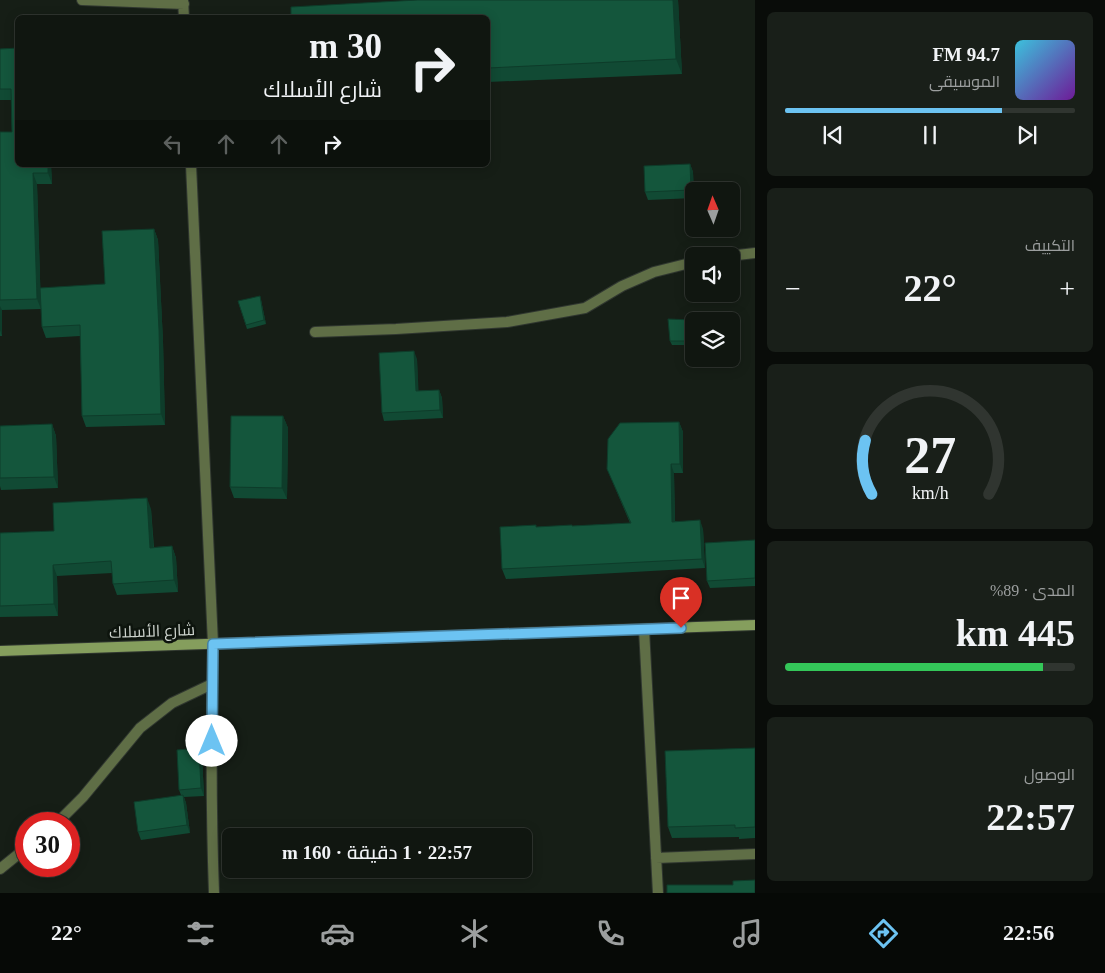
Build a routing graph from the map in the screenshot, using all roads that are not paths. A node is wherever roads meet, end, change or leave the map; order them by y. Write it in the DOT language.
graph roads {
  1 [pos="82,0"];
  2 [pos="184,2"];
  3 [pos="184,15"];
  4 [pos="191,167"];
  5 [pos="755,253"];
  6 [pos="740,255"];
  7 [pos="685,264"];
  8 [pos="315,332"];
  9 [pos="755,625"];
  10 [pos="644,629"];
  11 [pos="213,644"];
  12 [pos="0,651"];
  13 [pos="212,684"];
  14 [pos="68,812"];
  15 [pos="755,854"];
  16 [pos="15,857"];
  17 [pos="656,858"];
  18 [pos="0,869"];
  19 [pos="214,893"];
  20 [pos="658,893"];
  1 -- 2 [label="street"];
  2 -- 3 [label="street"];
  4 -- 11 [label="street"];
  5 -- 6 [label="street"];
  7 -- 8 [label="street"];
  9 -- 10 [label="street, شارع الأسلاك"];
  10 -- 11 [label="street, شارع الأسلاك"];
  10 -- 17 [label="street"];
  11 -- 12 [label="street, شارع الأسلاك"];
  11 -- 13 [label="street"];
  13 -- 14 [label="street"];
  13 -- 19 [label="street"];
  15 -- 17 [label="street"];
  16 -- 18 [label="street"];
  17 -- 20 [label="street"];
}
